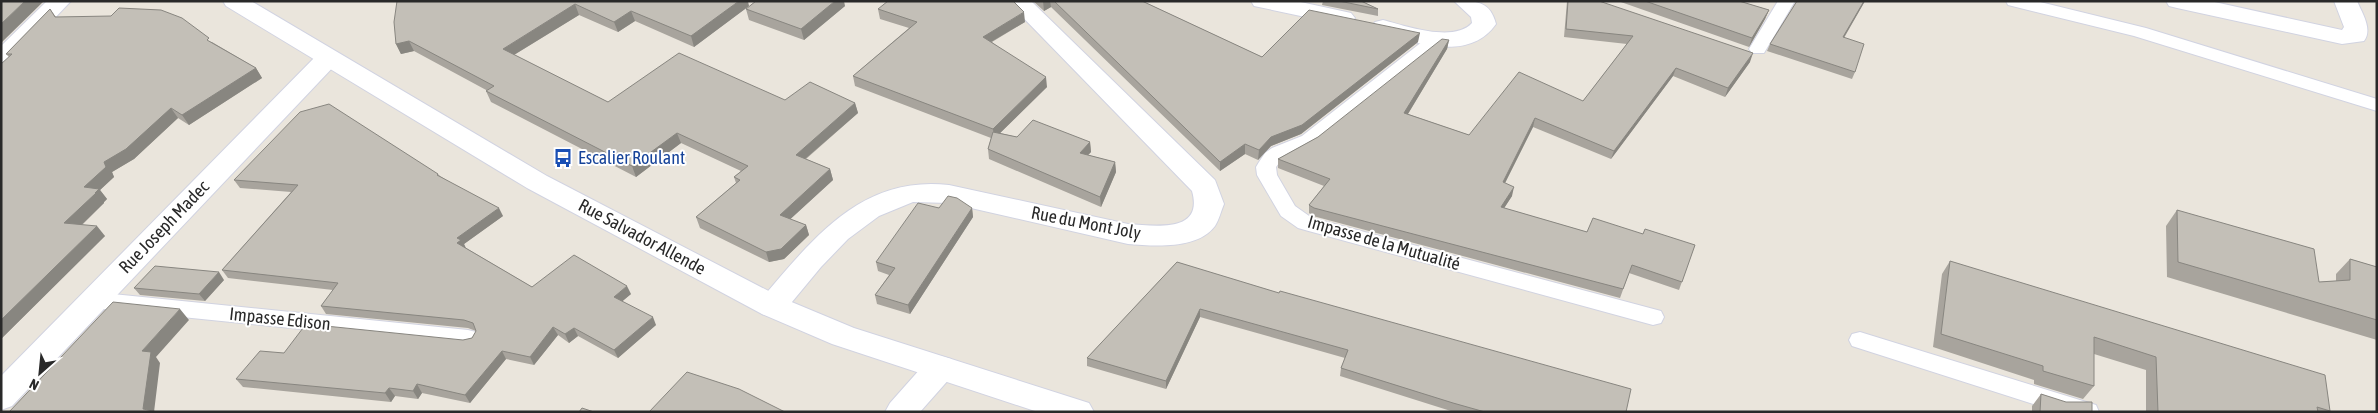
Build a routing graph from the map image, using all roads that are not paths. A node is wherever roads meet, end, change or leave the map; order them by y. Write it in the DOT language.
graph roads {
  1 [pos="60,1"];
  2 [pos="234,1"];
  3 [pos="1018,1"];
  4 [pos="1262,1"];
  5 [pos="1465,1"];
  6 [pos="1787,1"];
  7 [pos="2014,1"];
  8 [pos="2177,1"];
  9 [pos="2345,1"];
  10 [pos="1438,38"];
  11 [pos="1752,52"];
  12 [pos="328,58"];
  13 [pos="1,60"];
  14 [pos="2377,105"];
  15 [pos="93,300"];
  16 [pos="772,306"];
  17 [pos="1652,317"];
  18 [pos="468,338"];
  19 [pos="1860,340"];
  20 [pos="940,368"];
  21 [pos="1,397"];
  22 [pos="901,412"];
  23 [pos="1078,412"];
  24 [pos="2088,412"];
  1 -- 13 [label="street"];
  2 -- 12 [label="street, Rue Salvador Allende"];
  3 -- 16 [label="street, Rue du Mont Joly"];
  4 -- 10 [label="street"];
  5 -- 10 [label="street"];
  6 -- 11 [label="lane"];
  7 -- 14 [label="lane"];
  8 -- 9 [label="street"];
  10 -- 17 [label="lane, Impasse de la Mutualité"];
  12 -- 15 [label="street, Rue Joseph Madec"];
  12 -- 16 [label="street, Rue Salvador Allende"];
  15 -- 18 [label="lane, Impasse Edison"];
  15 -- 21 [label="street, Rue Joseph Madec"];
  16 -- 20 [label="street, Rue Salvador Allende"];
  19 -- 24 [label="lane"];
  20 -- 22 [label="street"];
  20 -- 23 [label="street, Rue Salvador Allende"];
}
